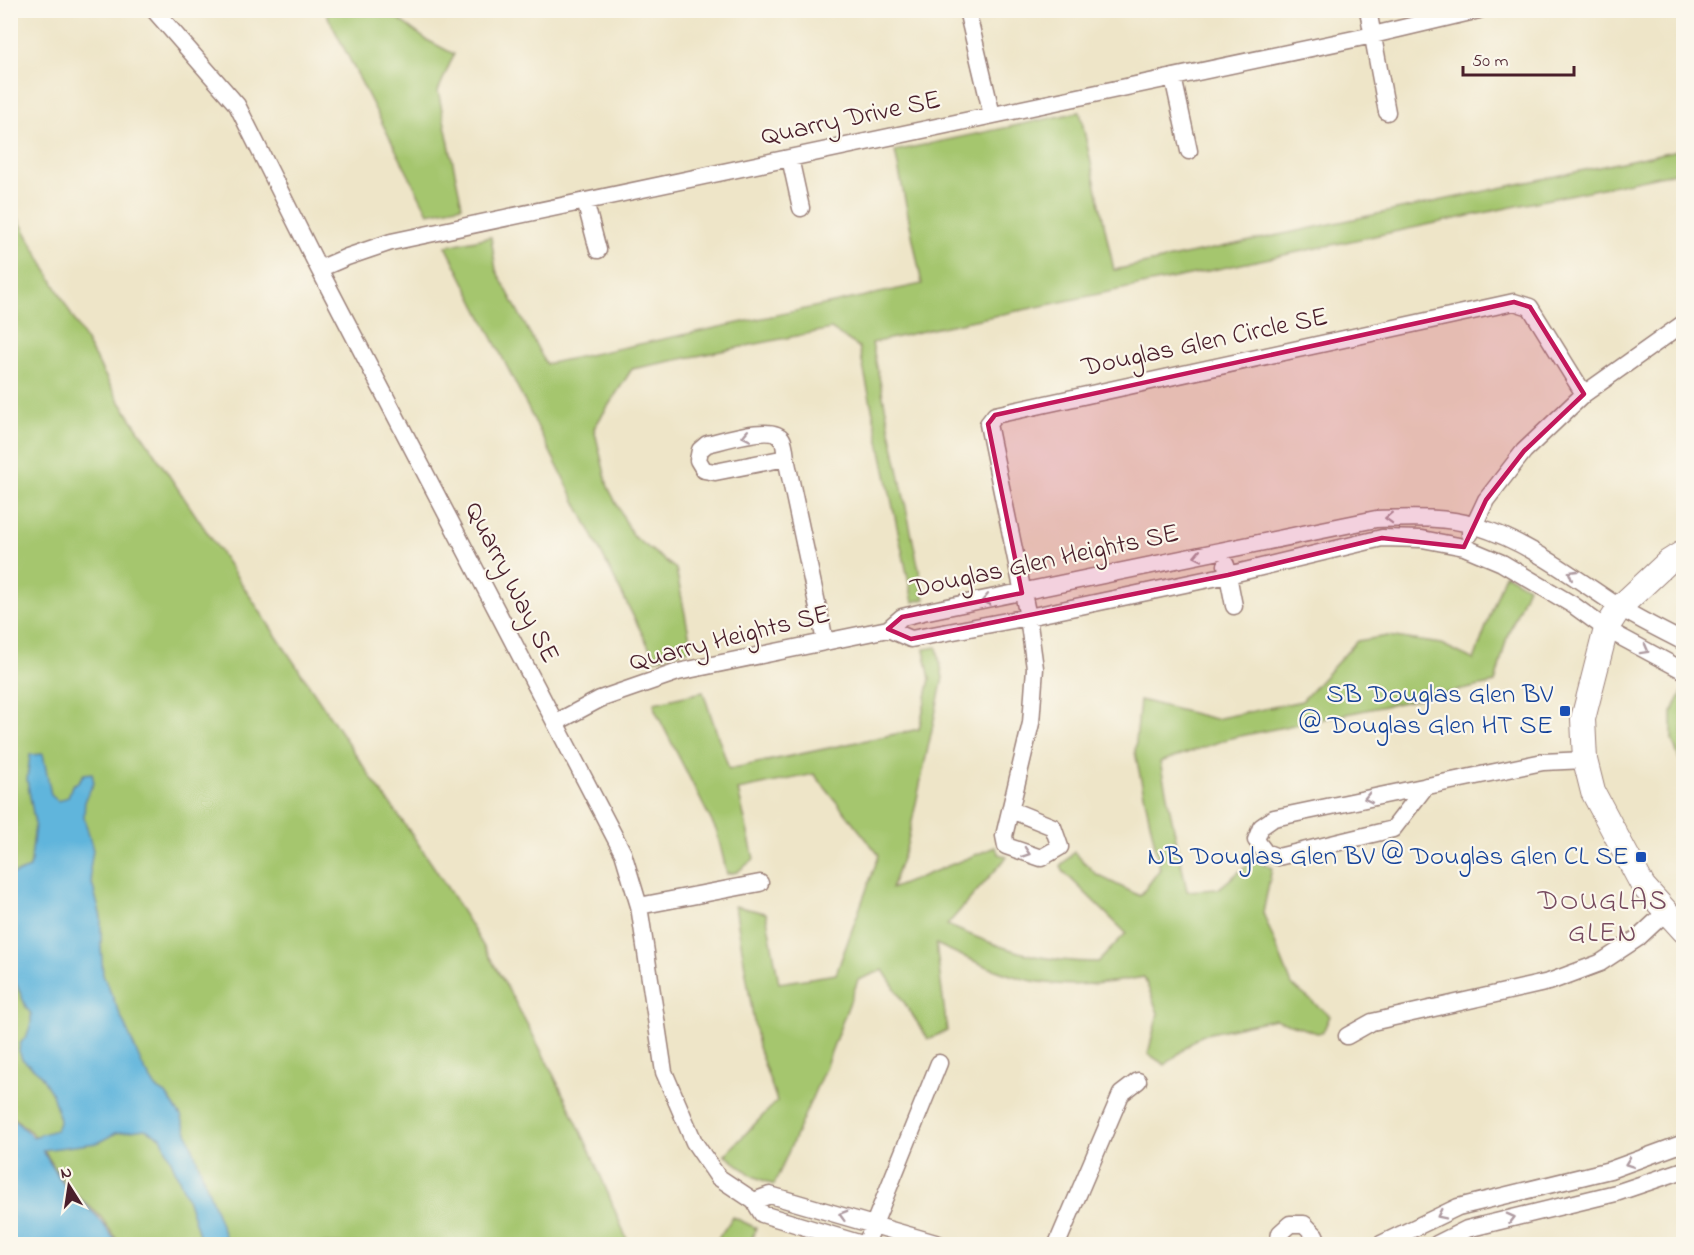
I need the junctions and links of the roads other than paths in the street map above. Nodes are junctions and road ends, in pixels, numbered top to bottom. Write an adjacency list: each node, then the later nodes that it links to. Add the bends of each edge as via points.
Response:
1 (154, 10): 14 (street, Quarry Way SE, via 237,105)
2 (967, 10): 8 (street)
3 (1368, 10): 5 (street)
4 (1479, 10): 5 (street, Quarry Drive SE)
5 (1373, 35): 6 (street, Quarry Drive SE); 7 (street)
6 (1173, 77): 8 (street, Quarry Drive SE); 9 (street)
7 (1387, 112)
8 (992, 115): 10 (street, Quarry Drive SE)
9 (1189, 151)
10 (790, 158): 11 (street, Quarry Drive SE); 12 (street)
11 (585, 201): 13 (street); 14 (street, Quarry Drive SE, via 391,242)
12 (801, 208)
13 (598, 250)
14 (319, 269): 32 (street, Quarry Way SE)
15 (1683, 323): 16 (street)
16 (1584, 393): 18 (street, via 1524,451 1485,500); 23 (street, Douglas Glen Circle SE, via 1530,307 1514,302 995,415 988,424)
17 (786, 458): 17 (street, one-way to 17, via 782,440 765,432 707,444 700,450 698,460 704,470 715,472); 29 (street)
18 (1474, 525): 19 (street); 20 (street, Douglas Glen Heights SE, one-way to 20, via 1418,517 1376,519); 25 (street, Douglas Glen Heights SE, one-way to 18, via 1509,538)
19 (1464, 547): 22 (street, Douglas Glen Heights SE, via 1422,539 1382,538); 28 (street, Douglas Glen Heights SE, via 1502,562)
20 (1223, 551): 22 (street); 23 (street, Douglas Glen Heights SE, one-way to 23)
21 (1683, 552): 25 (street)
22 (1228, 575): 24 (street); 26 (street, Douglas Glen Heights SE)
23 (1022, 593): 26 (street, Douglas Glen Circle SE); 27 (street, Douglas Glen Heights SE, one-way to 27, via 902,617)
24 (1234, 606)
25 (1620, 607): 28 (street); 30 (street, Douglas Glen Heights SE)
26 (1028, 617): 27 (street, Douglas Glen Heights SE, via 911,639); 35 (street, Douglas Glen Circle SE, via 1035,668 1031,723)
27 (888, 629): 29 (street, Quarry Heights SE)
28 (1606, 629): 31 (street, Douglas Glen Heights SE, one-way to 31); 33 (street, via 1583,719)
29 (825, 641): 32 (street, Quarry Heights SE, via 678,672 600,699)
30 (1683, 642)
31 (1683, 671)
32 (555, 723): 37 (street, Quarry Way SE, via 622,853)
33 (1585, 760): 34 (street, via 1543,762); 38 (street, via 1593,792 1643,886)
34 (1426, 786): 34 (street, one-way to 34, via 1274,818 1261,827 1256,840 1264,852 1278,857 1393,829)
35 (1011, 810)
36 (760, 883): 37 (street)
37 (639, 906): 46 (street, Quarry Way SE, via 664,1072 694,1142 718,1177)
38 (1667, 911): 39 (street); 40 (street, via 1638,938 1600,963 1549,982 1372,1022)
39 (1683, 931)
40 (1347, 1036)
41 (939, 1063): 48 (street)
42 (1138, 1081): 51 (street, via 1121,1094)
43 (1683, 1143): 45 (street, one-way to 45, via 1610,1170)
44 (1683, 1170): 47 (street, via 1616,1193)
45 (1545, 1185): 47 (street); 54 (street, one-way to 54, via 1458,1207)
46 (753, 1201): 48 (street, one-way to 46, via 770,1195); 49 (street, Quarry Way SE, via 762,1214)
47 (1550, 1208): 55 (street, one-way to 47, via 1467,1229)
48 (873, 1224): 49 (street); 50 (street)
49 (864, 1245)
50 (939, 1245)
51 (1057, 1245)
52 (1278, 1245): 53 (street, via 1280,1233 1290,1224 1304,1224 1315,1234)
53 (1319, 1245)
54 (1381, 1245)
55 (1437, 1245)

